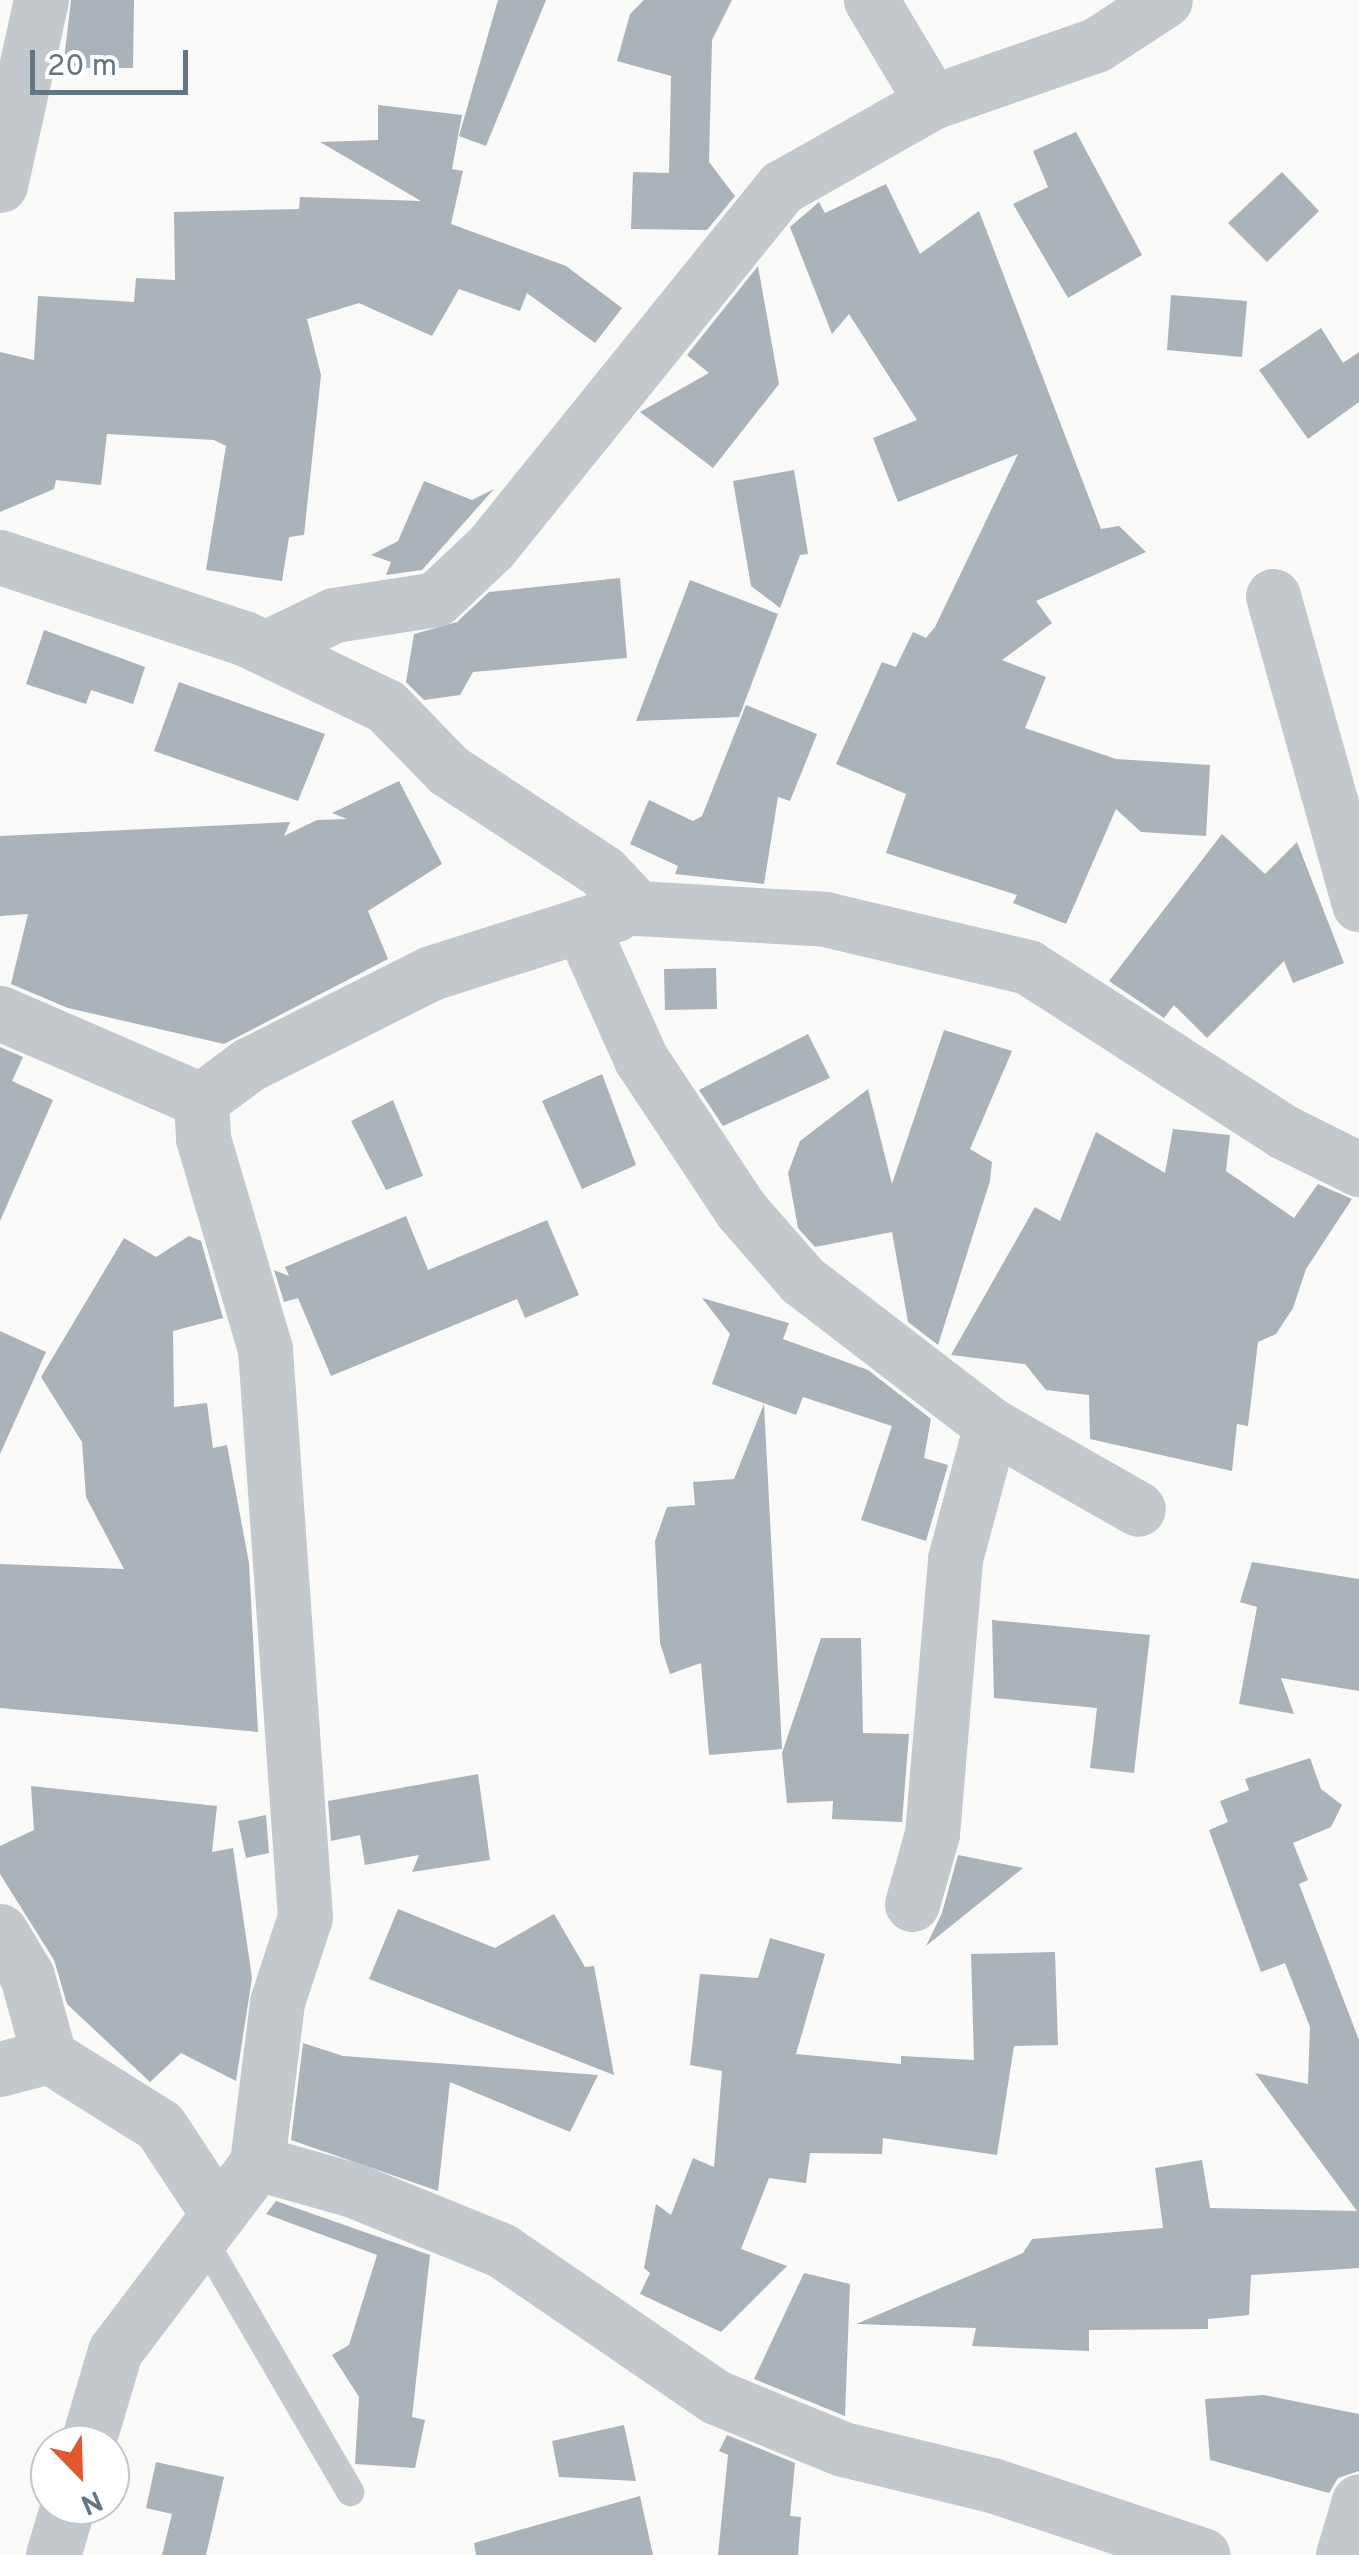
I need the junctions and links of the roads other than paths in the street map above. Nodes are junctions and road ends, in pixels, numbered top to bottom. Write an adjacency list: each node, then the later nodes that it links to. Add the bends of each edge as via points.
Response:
1 (41, 0): 5 (street)
2 (871, 0): 4 (street)
3 (1165, 0): 4 (street, via 1096,45)
4 (932, 102): 8 (street, via 782,188 492,548 436,599 334,615)
5 (0, 185)
6 (0, 556): 8 (street)
7 (1273, 596): 9 (street)
8 (268, 647): 10 (street, via 386,706 448,770 604,872)
9 (1359, 904)
10 (637, 908): 11 (street); 14 (street, via 825,919 1028,967 1282,1131)
11 (581, 925): 13 (street, via 432,973 248,1064); 15 (street, via 641,1060 740,1210 802,1280)
12 (0, 1013): 13 (street)
13 (201, 1100): 20 (street, via 203,1138 265,1348 305,1917 277,2002)
14 (1359, 1169)
15 (990, 1425): 16 (street); 17 (street, via 955,1559 932,1834)
16 (1138, 1509)
17 (912, 1904)
18 (0, 1931): 19 (street, via 26,1976)
19 (24, 2062): 21 (street, via 160,2126)
20 (257, 2162): 21 (street); 27 (street, via 353,2190 502,2250 734,2405 843,2449 992,2485)
21 (210, 2226): 22 (street, via 115,2350); 23 (lane)
22 (92, 2425)
23 (350, 2492)
24 (1359, 2501): 28 (street)
25 (62, 2525): 26 (street)
26 (54, 2555)
27 (1203, 2555)
28 (1343, 2555)

